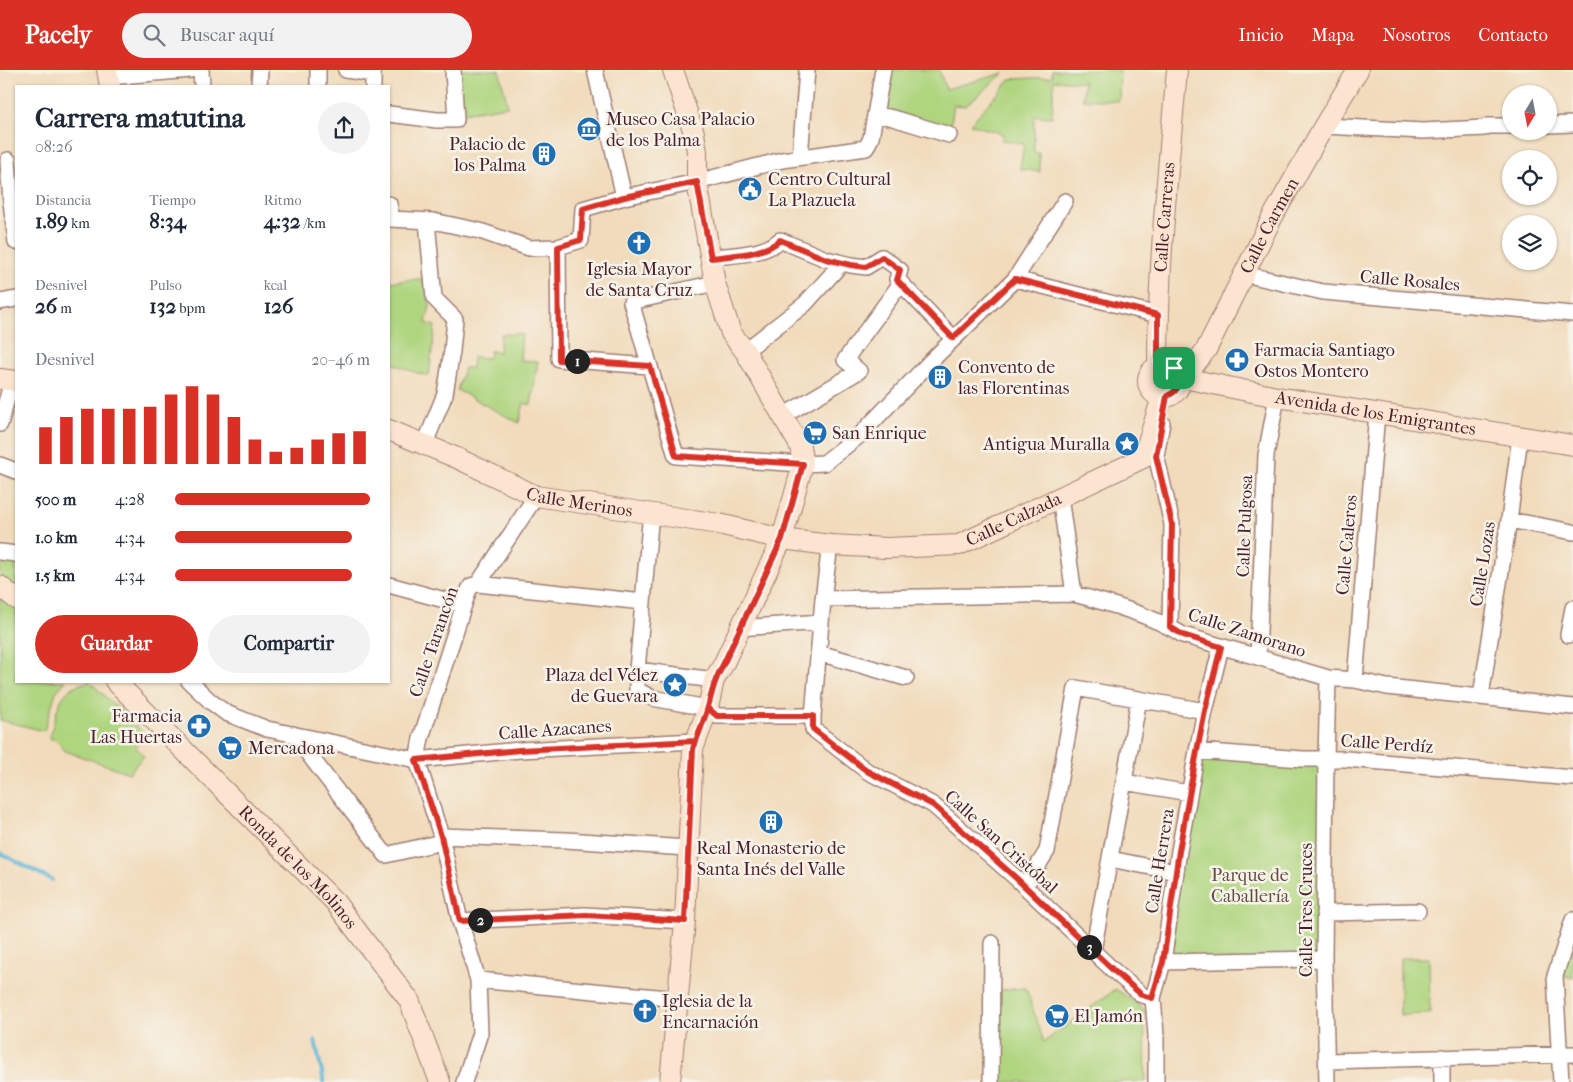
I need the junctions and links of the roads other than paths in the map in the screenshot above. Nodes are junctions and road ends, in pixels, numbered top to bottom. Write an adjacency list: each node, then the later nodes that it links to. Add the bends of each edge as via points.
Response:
1 (191, 70): 13 (street)
2 (201, 70): 15 (street)
3 (260, 70): 16 (street)
4 (318, 70): 17 (street)
5 (346, 70): 14 (street)
6 (453, 70): 18 (street, via 456,120)
7 (595, 70): 28 (street)
8 (673, 70): 27 (street, via 694,133)
9 (807, 70): 25 (street)
10 (883, 70): 19 (street)
11 (1177, 70): 43 (street, Calle Carreras)
12 (1358, 70): 22 (street, Calle Carmen)
13 (108, 78)
14 (373, 80)
15 (202, 85)
16 (259, 85)
17 (318, 85)
18 (390, 114)
19 (875, 114): 24 (street); 25 (street, via 866,148)
20 (1573, 124): 21 (street)
21 (1558, 125)
22 (1324, 126): 23 (street, via 1423,131); 36 (street, Calle Carmen)
23 (1502, 126)
24 (949, 135)
25 (800, 157): 27 (street)
26 (8, 160): 32 (street)
27 (697, 182): 28 (street); 34 (street)
28 (624, 197): 33 (street, via 583,209 581,240)
29 (1065, 201): 37 (street)
30 (390, 214): 31 (street)
31 (427, 221): 33 (street, via 480,231 529,248); 57 (street, via 434,298 456,319 445,394)
32 (15, 235)
33 (558, 247): 46 (street, via 559,360)
34 (711, 258): 35 (street, via 764,250 780,240); 38 (street)
35 (842, 263): 39 (street, via 866,267 882,257 900,270 897,280); 45 (street, via 805,304)
36 (1244, 274): 42 (street, Calle Rosales, via 1323,292); 47 (street, Calle Carmen, via 1206,350 1194,365)
37 (1015, 279): 43 (street); 44 (street)
38 (715, 283): 45 (street, via 732,333); 46 (street, via 631,302)
39 (901, 283): 44 (street); 52 (street, via 845,360 859,371)
40 (15, 299): 41 (street)
41 (0, 302)
42 (1573, 314)
43 (1158, 315): 47 (street, Calle Carreras)
44 (953, 338): 58 (street, via 860,435 824,463)
45 (744, 352): 52 (street)
46 (650, 366): 58 (street, via 676,456)
47 (1170, 370): 49 (street, via 1180,382 1176,391); 49 (street, via 1150,372 1148,383 1152,392); 50 (street, Avenida de los Emigrantes)
48 (9, 380): 53 (street)
49 (1164, 397): 62 (street, Calle Calzada, via 1143,458); 80 (street, via 1156,456 1172,524)
50 (1277, 397): 51 (street, Avenida de los Emigrantes); 85 (street, Calle Pulgosa, via 1266,455)
51 (1377, 413): 55 (street, Avenida de los Emigrantes); 90 (street, Calle Caleros)
52 (783, 416): 58 (street, via 800,446)
53 (0, 424)
54 (390, 430): 57 (street, Calle Merinos)
55 (1520, 437): 56 (street, Avenida de los Emigrantes); 64 (street, Calle Lozas)
56 (1573, 445)
57 (424, 446): 61 (street, Calle Merinos)
58 (803, 464): 66 (street)
59 (0, 465): 60 (street)
60 (15, 471)
61 (536, 496): 63 (street, Calle Merinos); 70 (street, Calle Tarancón)
62 (1060, 497): 67 (street, Calle Calzada, via 958,545 887,548); 73 (street)
63 (651, 512): 66 (street, Calle Merinos); 76 (street)
64 (1509, 520): 65 (street); 93 (street, Calle Lozas)
65 (1573, 532)
66 (782, 539): 67 (street, Calle Calzada); 81 (street)
67 (830, 545): 75 (street)
68 (0, 552): 69 (street)
69 (15, 554)
70 (478, 584): 76 (street); 77 (street, Calle Tarancón, via 471,586)
71 (390, 585): 77 (street)
72 (0, 586): 74 (street)
73 (1074, 594): 75 (street, Calle Zamorano); 80 (street, Calle Zamorano)
74 (15, 598)
75 (823, 599): 79 (street)
76 (643, 602): 86 (street)
77 (464, 605): 103 (street, Calle Tarancón)
78 (1573, 608): 82 (street)
79 (821, 622): 81 (street); 84 (street)
80 (1170, 627): 83 (street, Calle Zamorano, via 1183,635)
81 (740, 628): 89 (street)
82 (1568, 635)
83 (1221, 647): 85 (street, Calle Zamorano); 97 (street, Calle Herrera)
84 (819, 653): 87 (street); 98 (street)
85 (1258, 657): 88 (street, Calle Zamorano)
86 (637, 670): 89 (street); 96 (street, via 637,690 652,698)
87 (906, 678)
88 (1328, 678): 90 (street, Calle Zamorano); 102 (street, Calle Tres Cruces)
89 (714, 680): 96 (street)
90 (1355, 680): 93 (street, Calle Zamorano, via 1388,687)
91 (116, 683): 127 (street, Ronda de los Molinos, via 335,902 409,1000)
92 (191, 683): 99 (street, Calle Azacanes, via 226,713 267,729)
93 (1481, 696): 95 (street, Calle Zamorano)
94 (1139, 699): 97 (street); 105 (street); 111 (street, via 1076,688 1047,851)
95 (1573, 707)
96 (708, 708): 98 (street, via 717,716); 100 (street)
97 (1205, 711): 101 (street, Calle Herrera)
98 (813, 716): 111 (street, Calle San Cristóbal, via 813,729 867,771 933,805)
99 (293, 734): 103 (street, Calle Azacanes); 107 (street, via 386,855)
100 (696, 741): 103 (street, Calle Azacanes, via 520,750); 108 (street)
101 (1197, 751): 102 (street, Calle Perdíz); 106 (street, Calle Herrera)
102 (1326, 758): 104 (street, Calle Perdíz); 113 (street, Calle Tres Cruces)
103 (416, 760): 107 (street)
104 (1573, 778)
105 (1124, 782): 106 (street); 109 (street)
106 (1189, 793): 110 (street, Calle Herrera)
107 (442, 839): 108 (street, via 566,840); 115 (street)
108 (688, 848): 116 (street)
109 (1110, 858): 110 (street); 118 (street)
110 (1176, 872): 120 (street, Calle Herrera)
111 (1025, 886): 118 (street, Calle San Cristóbal)
112 (1418, 911): 113 (street)
113 (1324, 913): 119 (street, Calle Tres Cruces)
114 (1573, 920): 124 (street, via 1555,976)
115 (460, 921): 116 (street, via 586,915); 121 (street)
116 (685, 921): 123 (street)
117 (992, 943): 130 (street)
118 (1093, 950): 122 (street, Calle San Cristóbal, via 1142,995)
119 (1324, 959): 120 (street); 126 (street, Calle Tres Cruces)
120 (1163, 962): 122 (street, Calle Herrera)
121 (478, 980): 123 (street); 128 (street, via 480,1033)
122 (1152, 998): 131 (street, Calle Herrera)
123 (678, 999): 129 (street)
124 (1566, 1054): 125 (street); 134 (street)
125 (1442, 1057): 126 (street); 133 (street)
126 (1327, 1061): 132 (street, Calle Tres Cruces)
127 (440, 1082)
128 (464, 1082)
129 (670, 1082)
130 (991, 1082)
131 (1156, 1082)
132 (1327, 1082)
133 (1442, 1082)
134 (1561, 1082)

